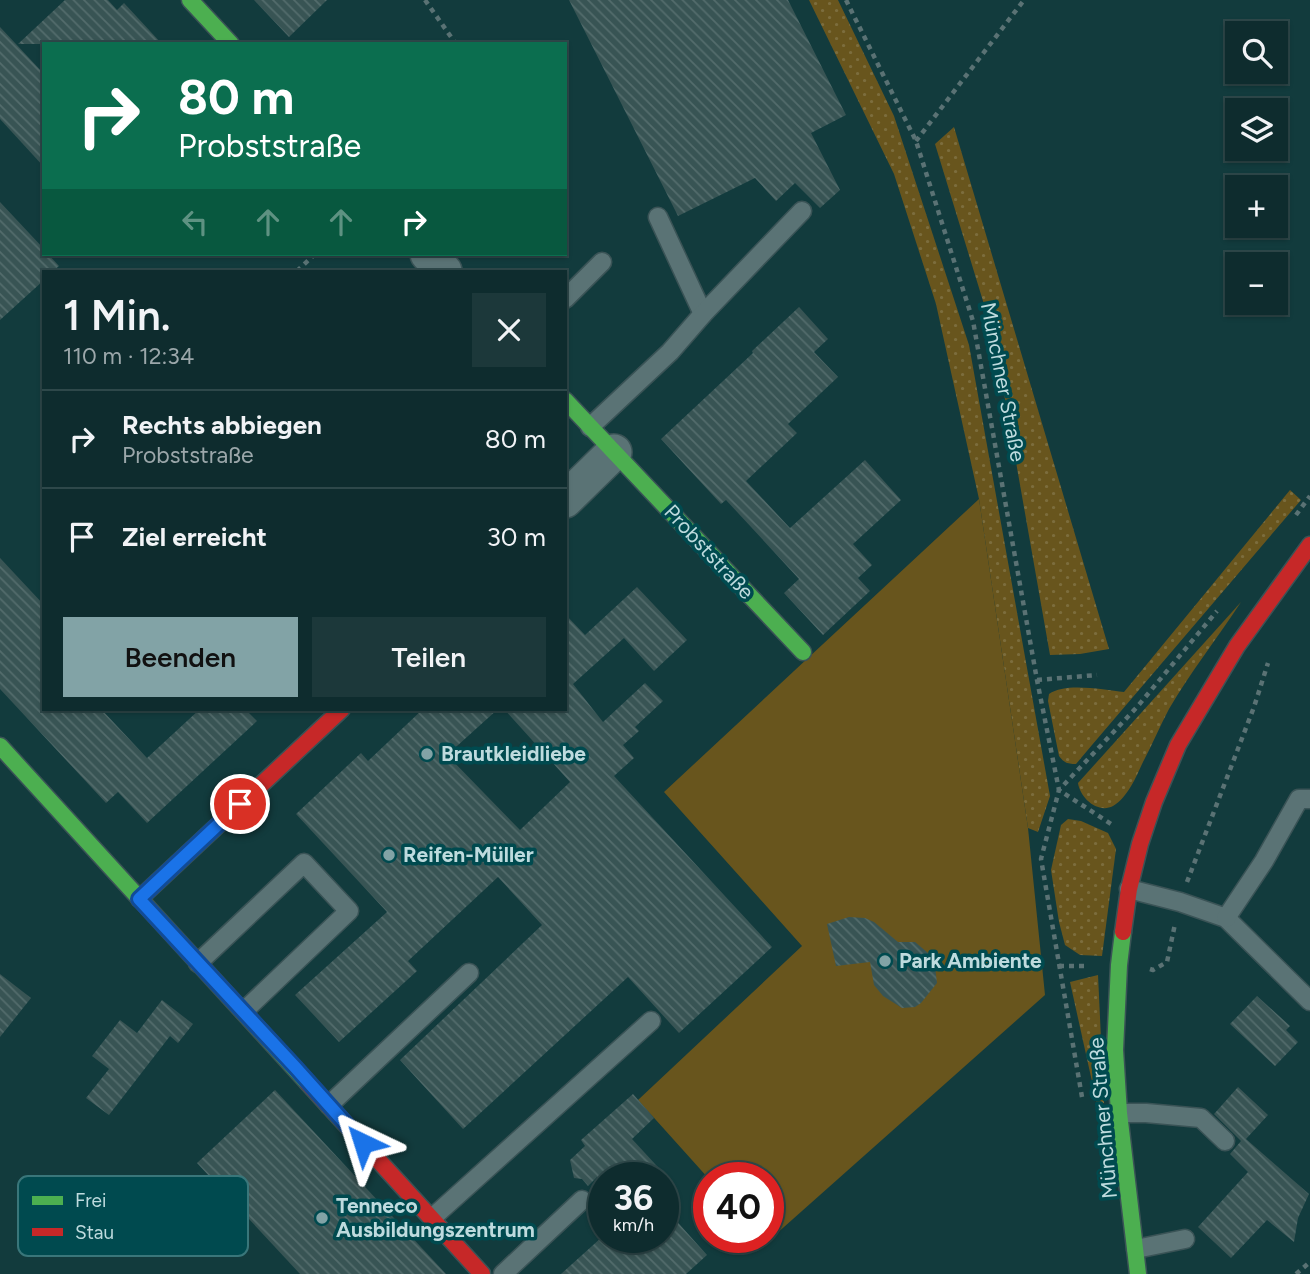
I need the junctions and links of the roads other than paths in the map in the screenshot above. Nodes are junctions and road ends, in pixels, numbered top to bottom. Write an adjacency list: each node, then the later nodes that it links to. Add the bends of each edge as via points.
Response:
1 (190, 0): 2 (street)
2 (229, 42)
3 (802, 211): 9 (lane)
4 (658, 218): 9 (lane)
5 (430, 256): 7 (street)
6 (602, 262): 8 (lane)
7 (443, 270)
8 (567, 297)
9 (703, 314): 11 (lane, via 670,352)
10 (567, 402): 11 (street, Probststraße)
11 (590, 427): 12 (street, Probststraße)
12 (614, 452): 13 (street); 15 (street, Probststraße)
13 (567, 498)
14 (1310, 545): 19 (street, Münchner Straße, via 1237,646 1178,745 1154,802)
15 (803, 652)
16 (340, 711): 20 (street)
17 (0, 746): 20 (street)
18 (1310, 799): 21 (lane, via 1298,799)
19 (1129, 889): 21 (lane); 28 (street, Münchner Straße, via 1115,1050)
20 (139, 899): 22 (street)
21 (1226, 918): 24 (lane)
22 (198, 963): 25 (street); 25 (lane, via 304,863 349,911)
23 (469, 973): 27 (lane)
24 (1310, 1001)
25 (244, 1011): 27 (street)
26 (651, 1021): 31 (lane)
27 (329, 1105): 31 (street)
28 (1119, 1113): 29 (lane, via 1200,1118); 33 (street, Münchner Straße)
29 (1225, 1140)
30 (582, 1200): 35 (lane)
31 (432, 1218): 34 (street)
32 (1185, 1239): 33 (lane)
33 (1136, 1248): 36 (street, Münchner Straße)
34 (482, 1274)
35 (503, 1274)
36 (1138, 1274)

